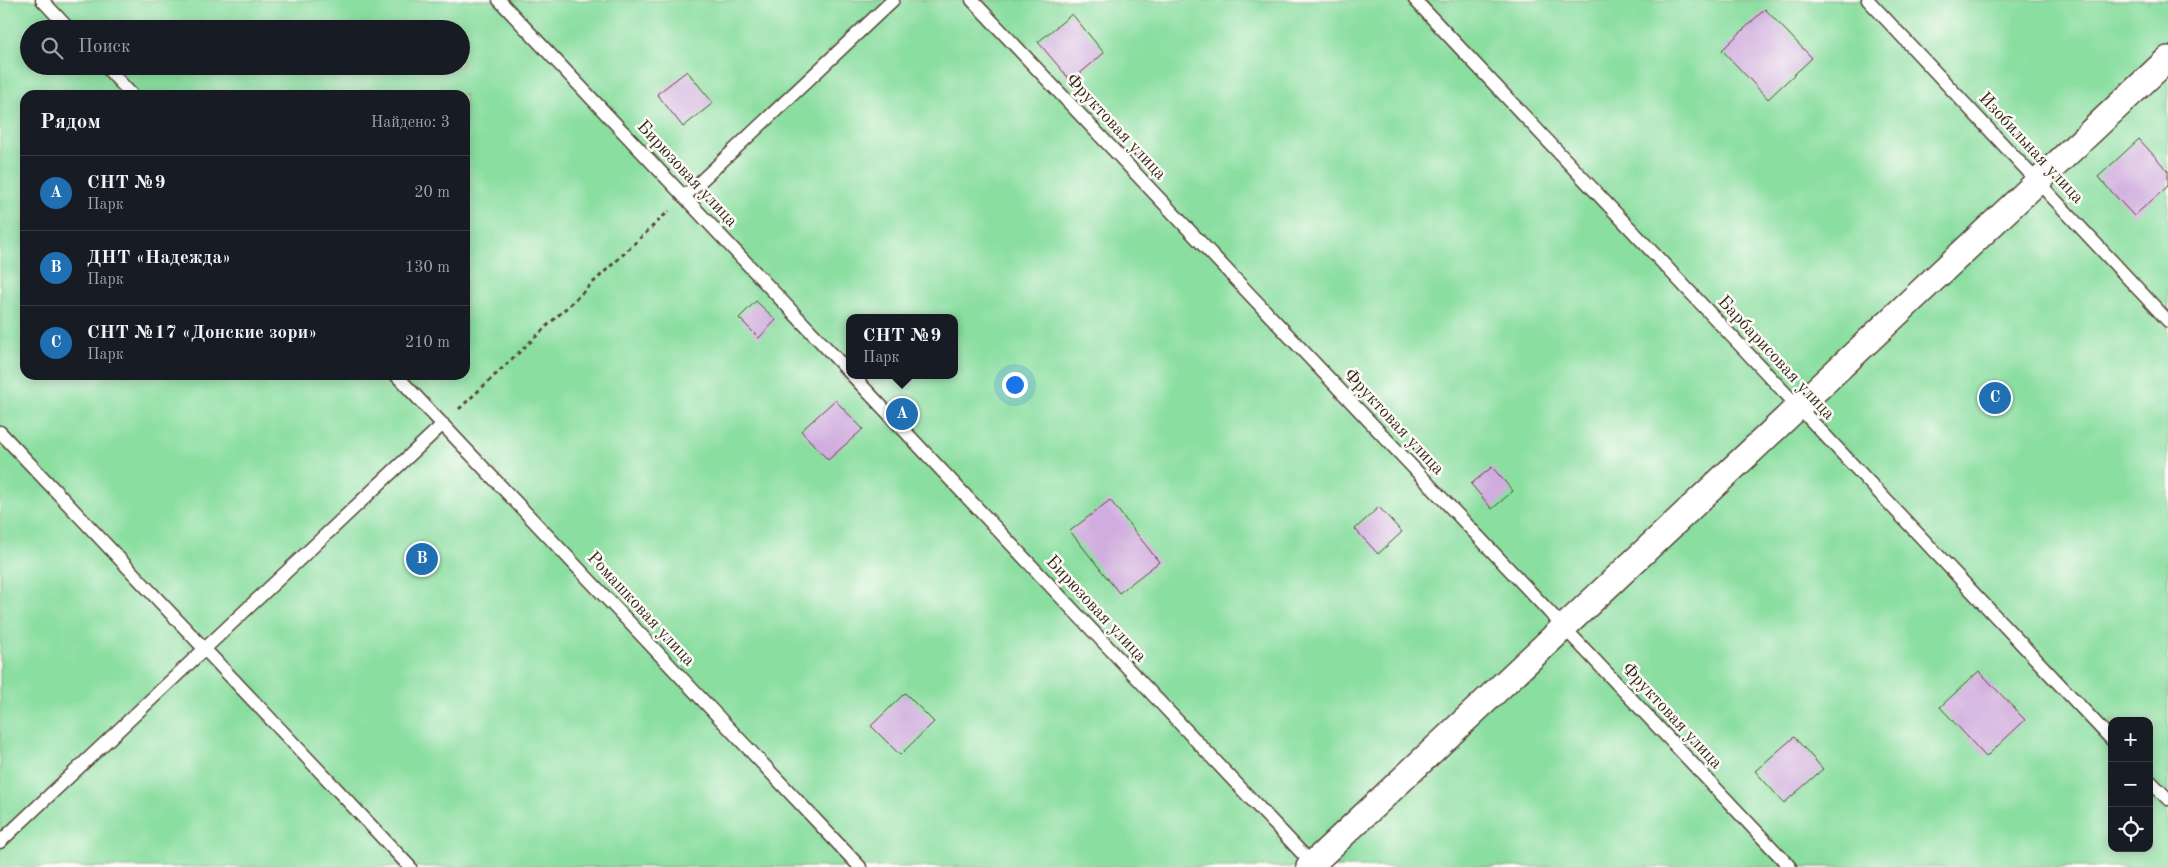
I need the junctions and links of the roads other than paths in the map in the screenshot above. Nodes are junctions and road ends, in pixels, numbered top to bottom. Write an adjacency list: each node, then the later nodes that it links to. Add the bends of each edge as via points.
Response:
1 (42, 0): 7 (lane)
2 (499, 0): 12 (lane, Бирюзовая улица)
3 (893, 0): 12 (lane)
4 (972, 0): 20 (lane, Фруктовая улица)
5 (1415, 0): 17 (lane, Барбарисовая улица)
6 (1868, 0): 11 (lane, Изобильная улица)
7 (61, 20)
8 (2168, 59): 11 (street)
9 (113, 75): 10 (lane)
10 (127, 90)
11 (2038, 181): 13 (lane, Изобильная улица); 17 (street)
12 (684, 197): 14 (lane, Бирюзовая улица)
13 (2168, 320)
14 (846, 369)
15 (856, 379): 26 (lane, Бирюзовая улица)
16 (401, 380): 18 (lane, Ромашковая улица)
17 (1798, 407): 20 (street); 22 (lane, Барбарисовая улица)
18 (442, 424): 21 (lane); 28 (lane, Ромашковая улица)
19 (0, 432): 21 (lane)
20 (1564, 627): 26 (street); 29 (lane, Фруктовая улица)
21 (205, 649): 25 (lane); 27 (lane)
22 (2108, 736)
23 (2153, 784): 24 (lane)
24 (2168, 799)
25 (0, 842)
26 (1312, 866)
27 (410, 867)
28 (860, 867)
29 (1790, 867)

